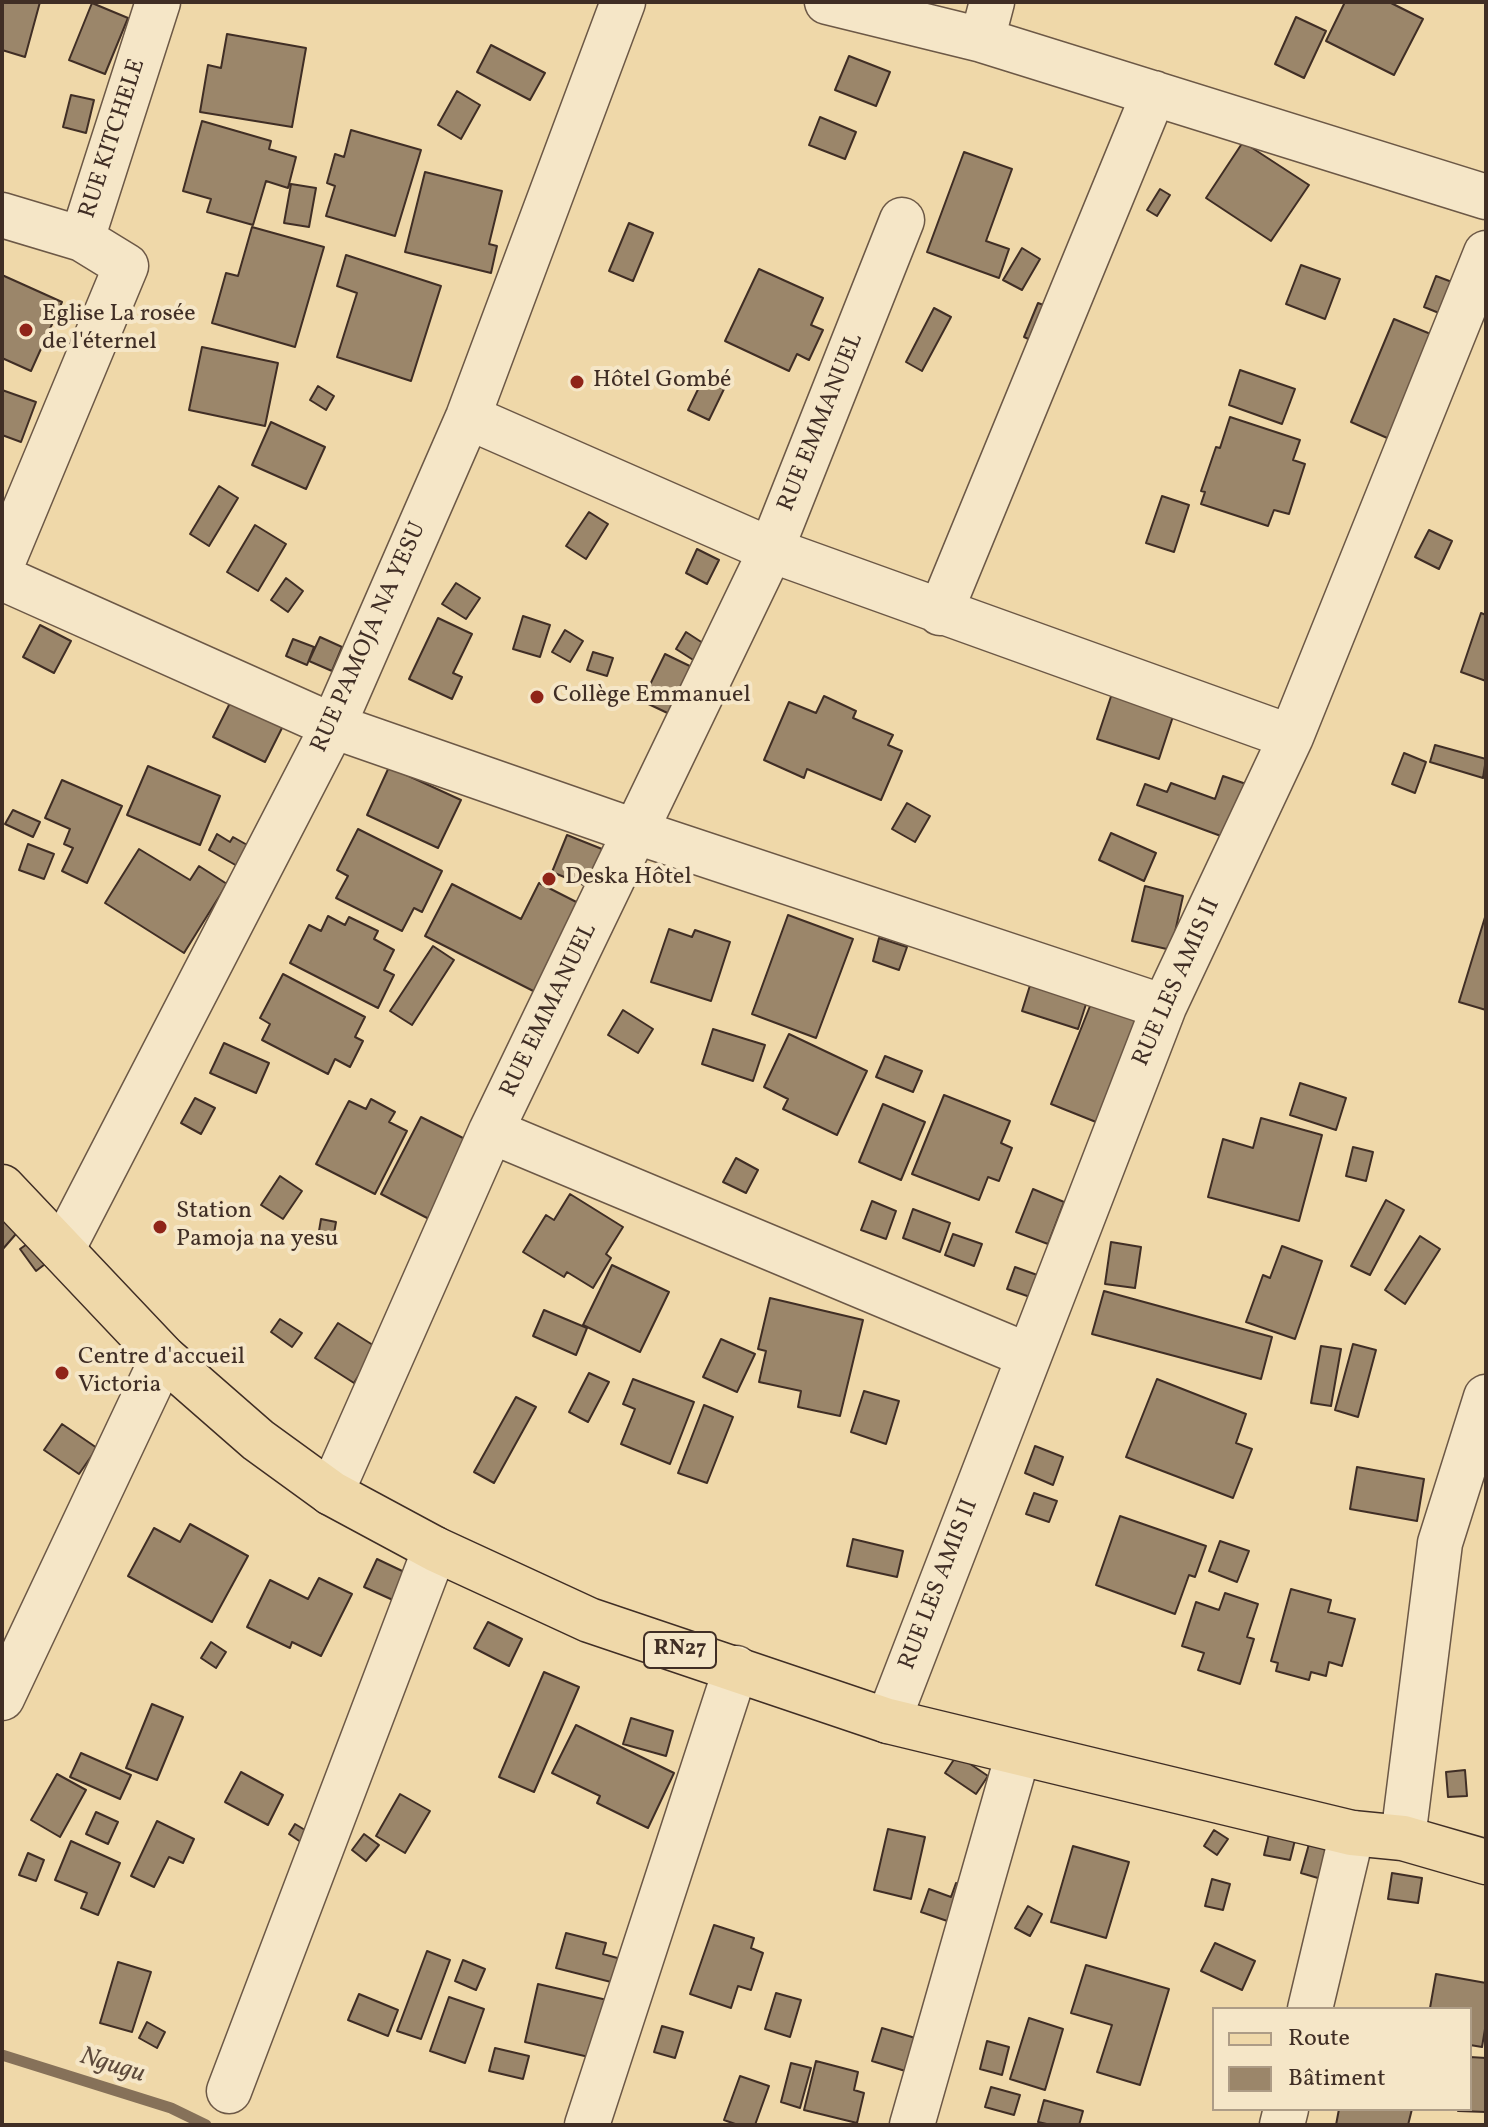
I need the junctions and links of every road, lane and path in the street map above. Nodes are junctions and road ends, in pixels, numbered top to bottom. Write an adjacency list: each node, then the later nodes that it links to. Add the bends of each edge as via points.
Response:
1 (158, 2): 9 (street, RUE KITCHELE)
2 (623, 2): 11 (street, RUE PAMOJA NA YESU)
3 (827, 2): 4 (street)
4 (987, 21): 5 (street)
5 (1154, 93): 6 (street); 15 (street)
6 (1486, 197)
7 (2, 215): 9 (street)
8 (902, 220): 12 (street, RUE EMMANUEL)
9 (82, 239): 13 (street, RUE KITCHELE, via 126,266)
10 (1486, 253): 17 (street, RUE LES AMIS II)
11 (468, 417): 12 (street); 16 (street, RUE PAMOJA NA YESU)
12 (771, 550): 15 (street); 18 (street, RUE EMMANUEL)
13 (2, 564)
14 (2, 578): 16 (street)
15 (940, 613): 17 (street)
16 (333, 726): 18 (street); 22 (street, RUE PAMOJA NA YESU)
17 (1291, 737): 19 (street, RUE LES AMIS II)
18 (637, 832): 19 (street); 20 (street, RUE EMMANUEL)
19 (1164, 1007): 23 (street, RUE LES AMIS II)
20 (491, 1131): 23 (street); 26 (street, RUE EMMANUEL)
21 (2, 1187): 22 (main road, RN27)
22 (62, 1250): 24 (main road, RN27)
23 (1029, 1356): 30 (street, RUE LES AMIS II)
24 (163, 1357): 26 (main road, RN27, via 258,1440); 29 (street)
25 (1486, 1397): 33 (street, via 1440,1543)
26 (331, 1493): 27 (main road, RN27)
27 (435, 1549): 28 (main road, RN27, via 589,1620); 36 (street)
28 (736, 1668): 30 (main road, RN27); 37 (street)
29 (2, 1698)
30 (888, 1721): 31 (main road, RN27)
31 (1018, 1754): 32 (main road, RN27); 38 (street)
32 (1352, 1833): 33 (main road, RN27); 35 (street)
33 (1403, 1838): 34 (main road, RN27)
34 (1486, 1862)
35 (1310, 2007)
36 (229, 2091)
37 (587, 2125)
38 (912, 2125)

